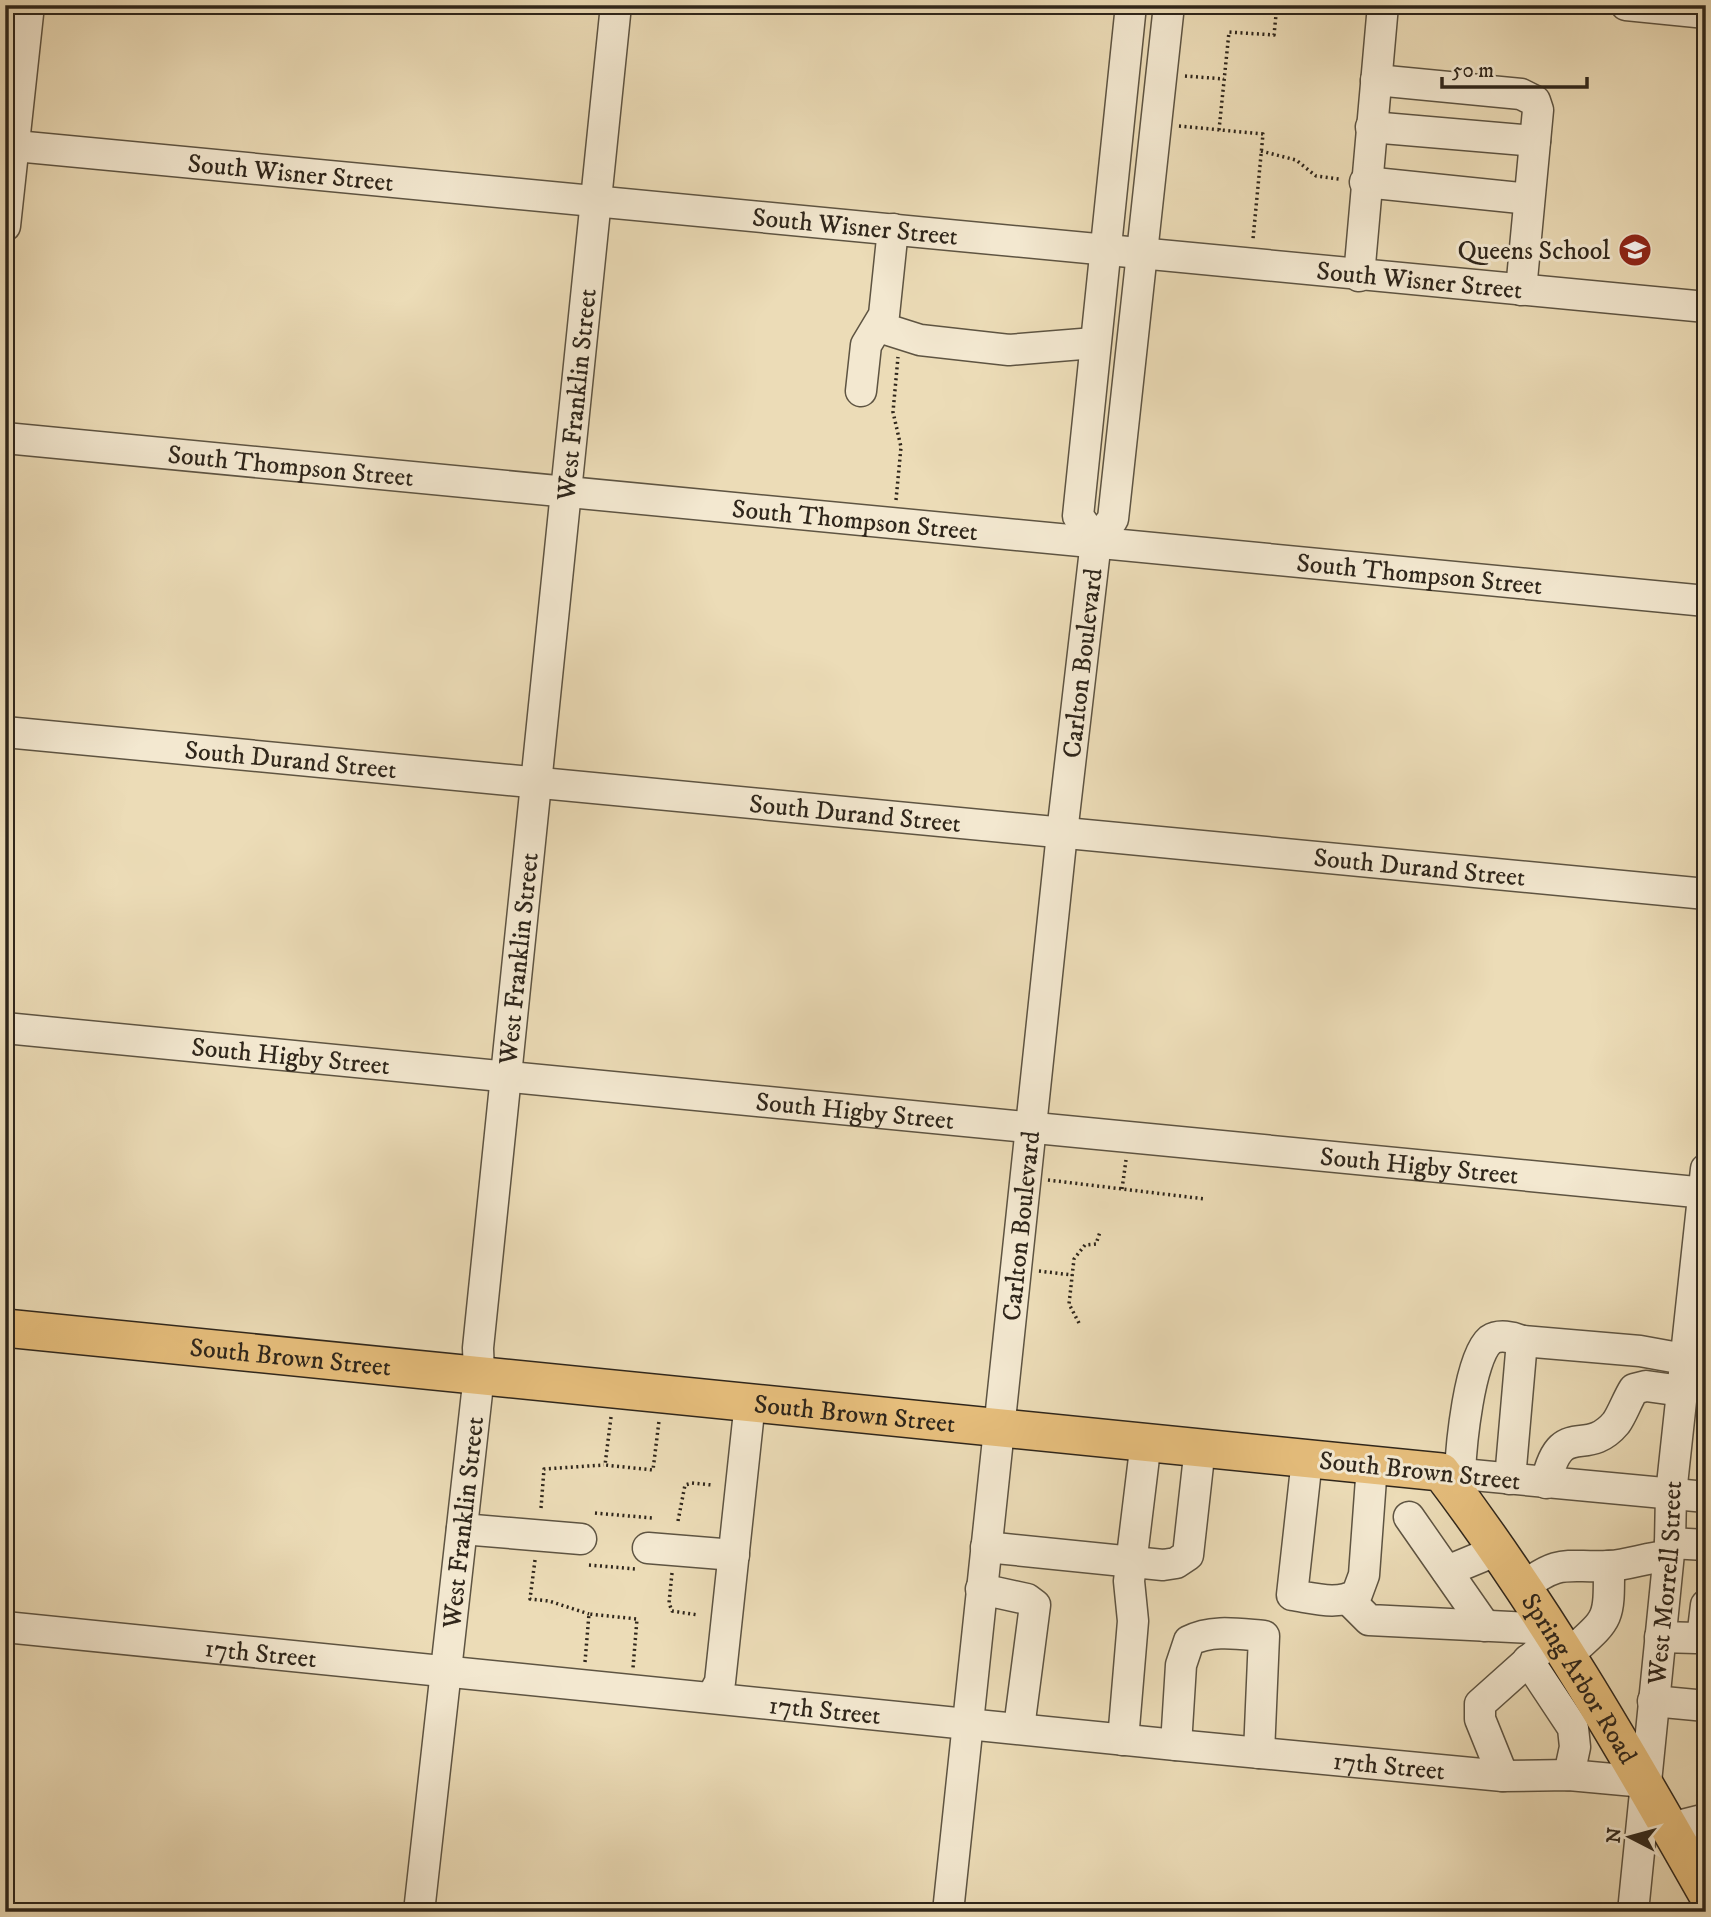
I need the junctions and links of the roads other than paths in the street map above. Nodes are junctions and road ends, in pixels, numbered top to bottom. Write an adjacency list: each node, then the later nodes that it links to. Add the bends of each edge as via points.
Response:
1 (29, 5): 11 (street)
2 (616, 5): 14 (street, West Franklin Street)
3 (1131, 5): 17 (street, Carlton Boulevard)
4 (1169, 5): 18 (street, Carlton Boulevard)
5 (1383, 5): 8 (street)
6 (1626, 5): 7 (street)
7 (1706, 13)
8 (1376, 80): 9 (street); 10 (street, via 1521,94 1535,101 1538,110)
9 (1371, 127): 10 (street); 12 (street)
10 (1535, 141): 13 (street)
11 (10, 145): 14 (street, South Wisner Street); 15 (street)
12 (1352, 180): 13 (street); 19 (street)
13 (1530, 199): 20 (street)
14 (595, 202): 16 (street, South Wisner Street); 26 (street, West Franklin Street)
15 (5, 226)
16 (893, 229): 17 (street, South Wisner Street); 22 (street, via 884,315)
17 (1104, 252): 18 (street, South Wisner Street); 23 (street, Carlton Boulevard)
18 (1143, 256): 19 (street, South Wisner Street); 27 (street, Carlton Boulevard, via 1113,519)
19 (1359, 275): 20 (street, South Wisner Street)
20 (1521, 290): 21 (street, South Wisner Street)
21 (1706, 307)
22 (890, 330): 23 (street, via 920,340 1009,350); 24 (street, via 866,345)
23 (1094, 344): 27 (street, Carlton Boulevard, via 1078,516)
24 (861, 391)
25 (5, 438): 26 (street, South Thompson Street)
26 (568, 493): 27 (street, South Thompson Street); 30 (street, West Franklin Street)
27 (1096, 541): 28 (street, South Thompson Street); 31 (street, Carlton Boulevard)
28 (1706, 601)
29 (5, 732): 30 (street, South Durand Street)
30 (536, 784): 31 (street, South Durand Street); 34 (street, West Franklin Street)
31 (1062, 834): 32 (street, South Durand Street); 35 (street, Carlton Boulevard)
32 (1706, 894)
33 (5, 1028): 34 (street, South Higby Street)
34 (505, 1077): 35 (street, South Higby Street); 41 (street, West Franklin Street)
35 (1030, 1127): 36 (street, South Higby Street); 45 (street, Carlton Boulevard)
36 (1705, 1185): 40 (street, West Morrell Street)
37 (5, 1328): 41 (main road, South Brown Street)
38 (1522, 1341): 39 (street); 50 (street, via 1498,1337 1489,1341 1480,1355); 51 (street)
39 (1640, 1351): 40 (street); 42 (street)
40 (1696, 1360): 44 (street, West Morrell Street)
41 (479, 1375): 43 (main road, South Brown Street); 56 (street, West Franklin Street)
42 (1638, 1388): 44 (street); 52 (street, via 1622,1406 1618,1422 1605,1432 1558,1448)
43 (750, 1402): 45 (main road, South Brown Street); 62 (street)
44 (1689, 1411): 53 (street, West Morrell Street)
45 (1000, 1428): 46 (main road, South Brown Street); 58 (street, Carlton Boulevard)
46 (1146, 1441): 47 (main road, South Brown Street); 64 (street)
47 (1200, 1447): 48 (main road, South Brown Street); 64 (street, via 1188,1555 1163,1565)
48 (1307, 1459): 49 (main road, South Brown Street); 69 (street, via 1292,1595)
49 (1372, 1465): 50 (main road, South Brown Street); 69 (street, via 1364,1575 1357,1594)
50 (1451, 1473): 51 (street, South Brown Street); 60 (main road, Spring Arbor Road)
51 (1510, 1479): 52 (street, South Brown Street)
52 (1546, 1483): 53 (street, South Brown Street)
53 (1671, 1494): 54 (street, South Brown Street); 59 (street, West Morrell Street)
54 (1706, 1497)
55 (1409, 1517): 66 (street)
56 (462, 1529): 61 (street); 76 (street, West Franklin Street)
57 (1706, 1545): 59 (street)
58 (986, 1547): 64 (street); 68 (street, Carlton Boulevard)
59 (1669, 1549): 65 (street); 73 (street, West Morrell Street)
60 (1498, 1550): 66 (street); 67 (main road, Spring Arbor Road)
61 (585, 1552)
62 (734, 1555): 63 (street); 77 (street, via 720,1682)
63 (647, 1559)
64 (1132, 1561): 82 (street, via 1133,1621)
65 (1609, 1566): 67 (street, via 1559,1565); 74 (street, via 1609,1609 1602,1624)
66 (1447, 1571): 71 (street)
67 (1523, 1587): 74 (main road, Spring Arbor Road)
68 (981, 1589): 80 (street, Carlton Boulevard); 81 (street, via 1035,1605)
69 (1349, 1600): 71 (street, via 1369,1620)
70 (1706, 1605): 73 (street, via 1703,1630 1696,1638)
71 (1485, 1626): 74 (street)
72 (5, 1627): 76 (street, 17th Street)
73 (1660, 1637): 78 (street, West Morrell Street)
74 (1558, 1640): 75 (street); 87 (main road, Spring Arbor Road)
75 (1528, 1660): 85 (street, via 1573,1728 1575,1747); 86 (street, via 1480,1704 1480,1719)
76 (447, 1670): 77 (street, 17th Street); 91 (street, West Franklin Street)
77 (712, 1697): 80 (street, 17th Street)
78 (1653, 1701): 79 (street); 87 (street, West Morrell Street)
79 (1706, 1706)
80 (965, 1723): 81 (street, 17th Street); 92 (street, Carlton Boulevard)
81 (1019, 1728): 82 (street, 17th Street)
82 (1123, 1740): 83 (street, 17th Street)
83 (1176, 1745): 84 (street, 17th Street); 84 (street, via 1181,1665 1189,1641 1204,1633 1264,1636)
84 (1259, 1753): 86 (street, 17th Street)
85 (1569, 1775): 86 (street, 17th Street); 87 (street, 17th Street)
86 (1503, 1776)
87 (1645, 1782): 89 (main road, Spring Arbor Road); 93 (street, West Morrell Street)
88 (1706, 1819): 89 (street)
89 (1670, 1828): 90 (main road, Spring Arbor Road)
90 (1706, 1892)
91 (419, 1912)
92 (947, 1912)
93 (1633, 1912)

